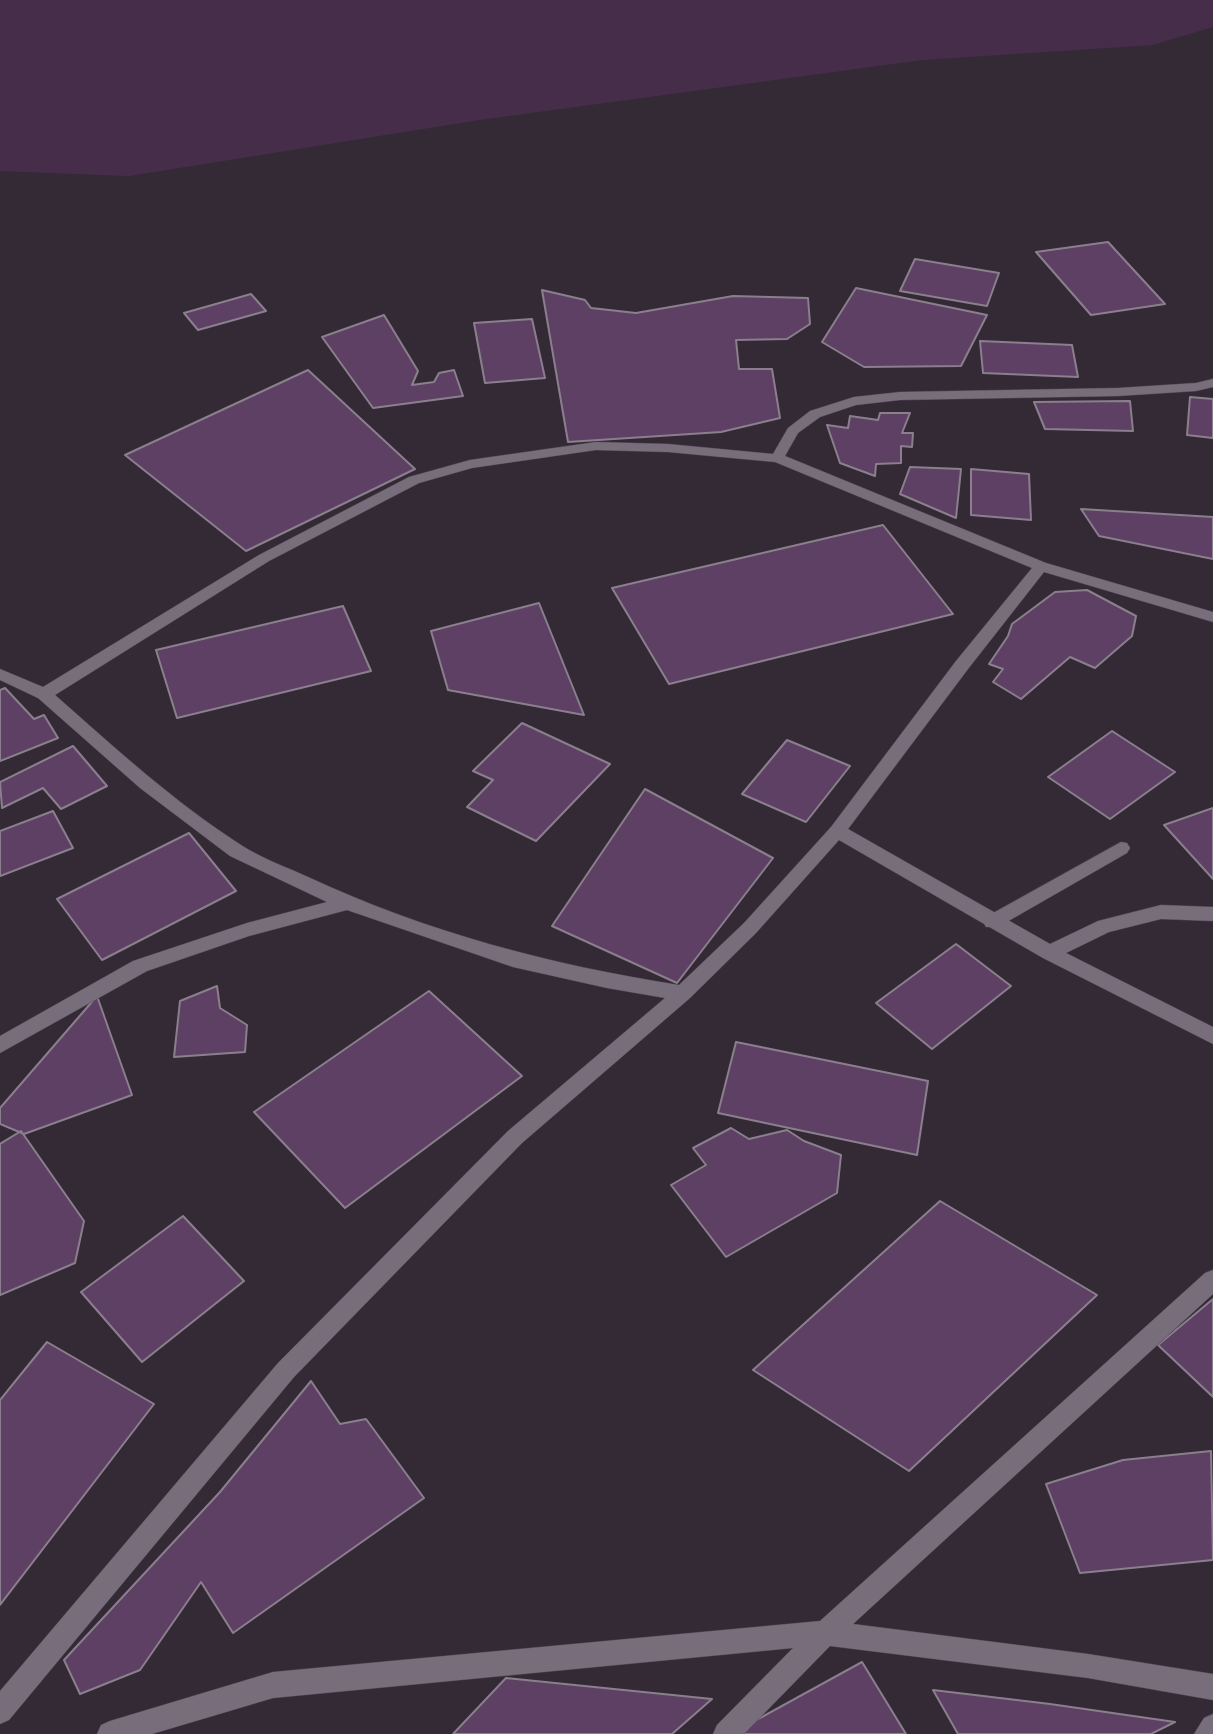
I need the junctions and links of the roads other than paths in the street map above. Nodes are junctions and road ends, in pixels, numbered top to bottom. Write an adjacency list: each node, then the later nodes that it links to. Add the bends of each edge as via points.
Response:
1 (1213, 383): 2 (street, via 1118,392 855,401 815,414 793,431)
2 (777, 458): 3 (street); 6 (street, via 668,447 596,446 470,464 414,480 264,558)
3 (1041, 566): 4 (street); 7 (street)
4 (1213, 617)
5 (0, 674): 6 (street)
6 (44, 694): 9 (street, via 146,784 236,851)
7 (837, 831): 11 (street); 13 (street, via 750,928)
8 (1121, 848): 11 (street)
9 (347, 903): 13 (street, via 513,960); 15 (street, via 140,966)
10 (1213, 914): 12 (street, via 1161,912 1104,926)
11 (992, 922): 12 (street)
12 (1049, 953): 14 (street)
13 (683, 993): 19 (street, via 515,1137 286,1370)
14 (1213, 1036)
15 (0, 1045)
16 (1213, 1280): 17 (street)
17 (825, 1633): 18 (street, via 1088,1666); 21 (street, via 273,1685); 22 (street)
18 (1213, 1687)
19 (0, 1711)
20 (1213, 1727): 23 (street)
21 (110, 1734)
22 (726, 1734)
23 (1208, 1734)

